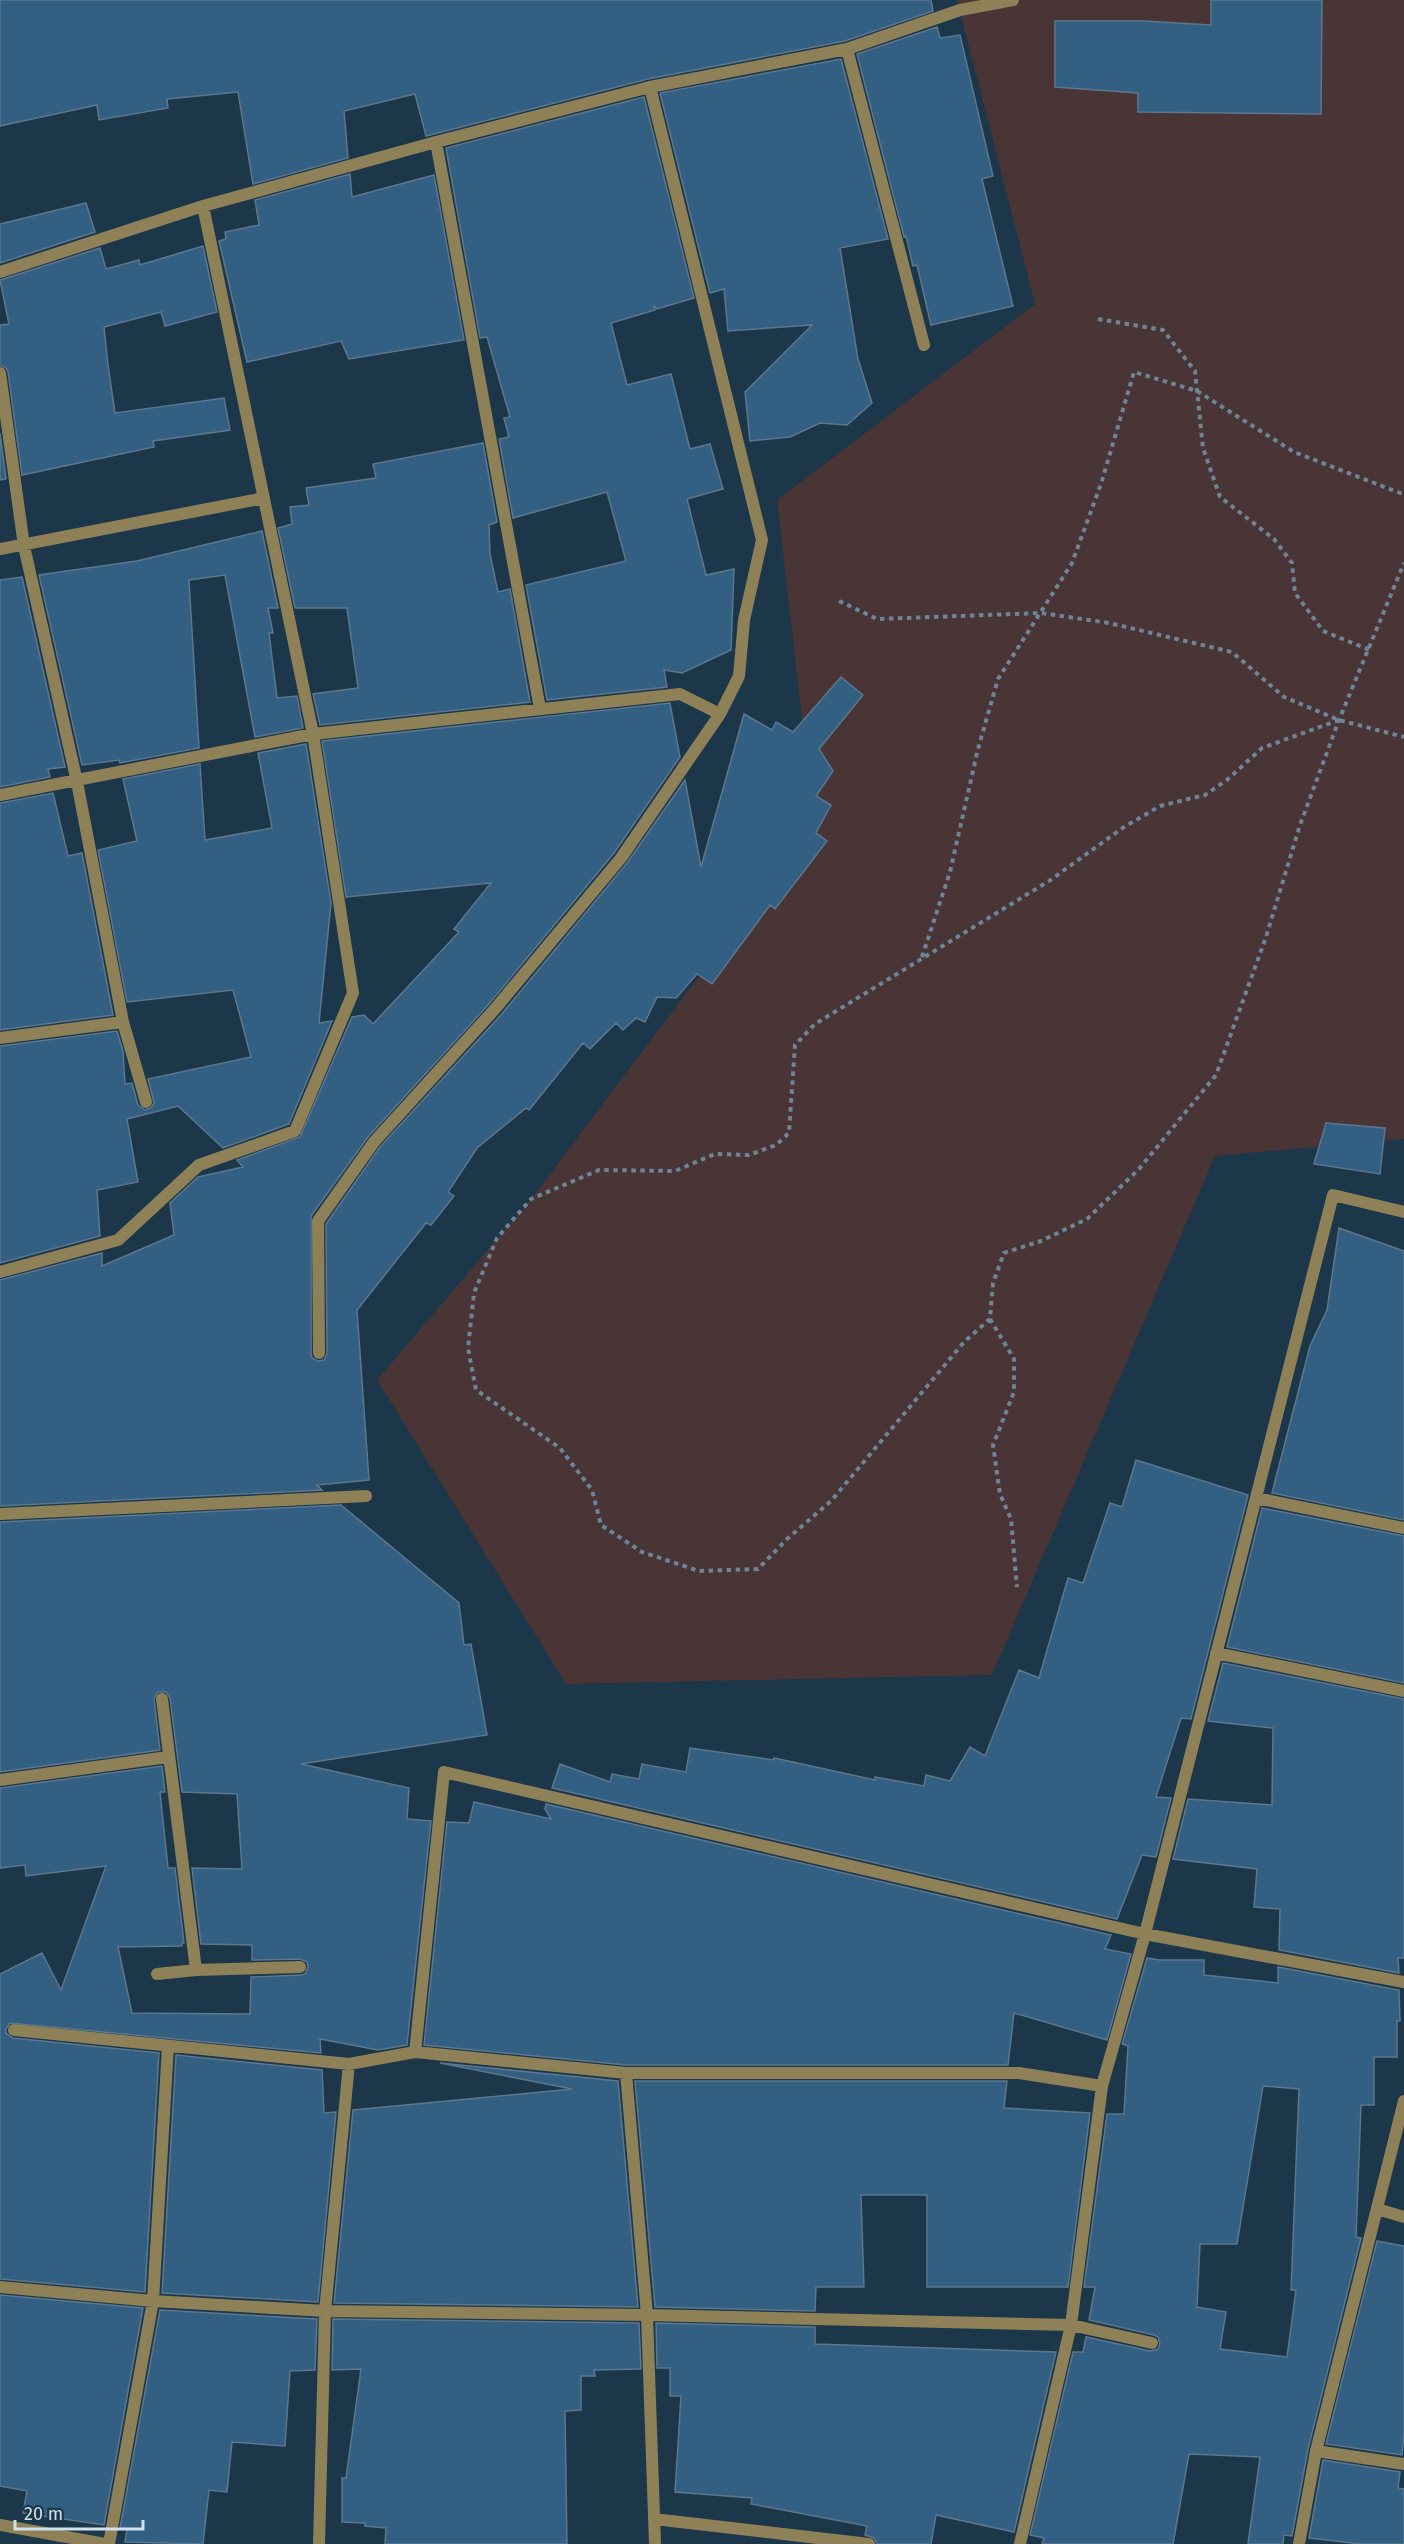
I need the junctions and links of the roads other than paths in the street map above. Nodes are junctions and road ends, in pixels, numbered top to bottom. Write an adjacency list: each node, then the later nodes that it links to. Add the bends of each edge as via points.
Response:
1 (1013, 0): 2 (street)
2 (958, 5): 3 (street)
3 (847, 49): 4 (street); 8 (street)
4 (650, 87): 5 (street); 14 (street, via 762,540 744,620 740,676)
5 (436, 142): 6 (street); 13 (street)
6 (202, 206): 7 (street); 10 (street)
7 (0, 272)
8 (924, 345)
9 (0, 373): 11 (street)
10 (264, 498): 11 (street); 15 (street)
11 (24, 546): 12 (street); 16 (street)
12 (0, 549)
13 (540, 709): 14 (street, via 680,693); 15 (street)
14 (720, 714): 23 (street, via 621,858 494,1010 374,1142 318,1221)
15 (313, 734): 16 (street); 22 (street, via 353,993 295,1131 199,1165 118,1240)
16 (77, 782): 17 (street); 18 (street)
17 (0, 795)
18 (123, 1022): 19 (street); 20 (street)
19 (0, 1038)
20 (146, 1102)
21 (1404, 1212): 25 (street, via 1333,1195)
22 (0, 1272)
23 (320, 1353)
24 (366, 1496): 26 (street)
25 (1256, 1498): 27 (street); 28 (street)
26 (0, 1514)
27 (1404, 1528)
28 (1216, 1653): 29 (street); 33 (street)
29 (1404, 1691)
30 (162, 1699): 31 (street)
31 (168, 1757): 32 (street); 35 (street)
32 (0, 1780)
33 (1145, 1934): 37 (street); 40 (street, via 444,1772); 43 (street)
34 (300, 1968): 35 (street)
35 (196, 1970): 36 (street)
36 (157, 1974)
37 (1404, 1982)
38 (14, 2030): 39 (street)
39 (168, 2046): 41 (street); 48 (street)
40 (415, 2052): 41 (street); 42 (street)
41 (349, 2064): 49 (street)
42 (626, 2073): 43 (street, via 1019,2073); 50 (street)
43 (1102, 2086): 51 (street)
44 (1404, 2102): 45 (street)
45 (1377, 2209): 46 (street); 53 (street)
46 (1404, 2217)
47 (0, 2287): 48 (street)
48 (153, 2301): 49 (street); 57 (street)
49 (325, 2311): 50 (street); 58 (street)
50 (647, 2315): 51 (street); 55 (street)
51 (1071, 2325): 52 (street); 61 (street)
52 (1152, 2343)
53 (1316, 2451): 54 (street); 62 (street)
54 (1404, 2464)
55 (654, 2519): 59 (street); 60 (street)
56 (0, 2525): 57 (street)
57 (107, 2544)
58 (319, 2544)
59 (655, 2544)
60 (869, 2544)
61 (1020, 2544)
62 (1299, 2544)

